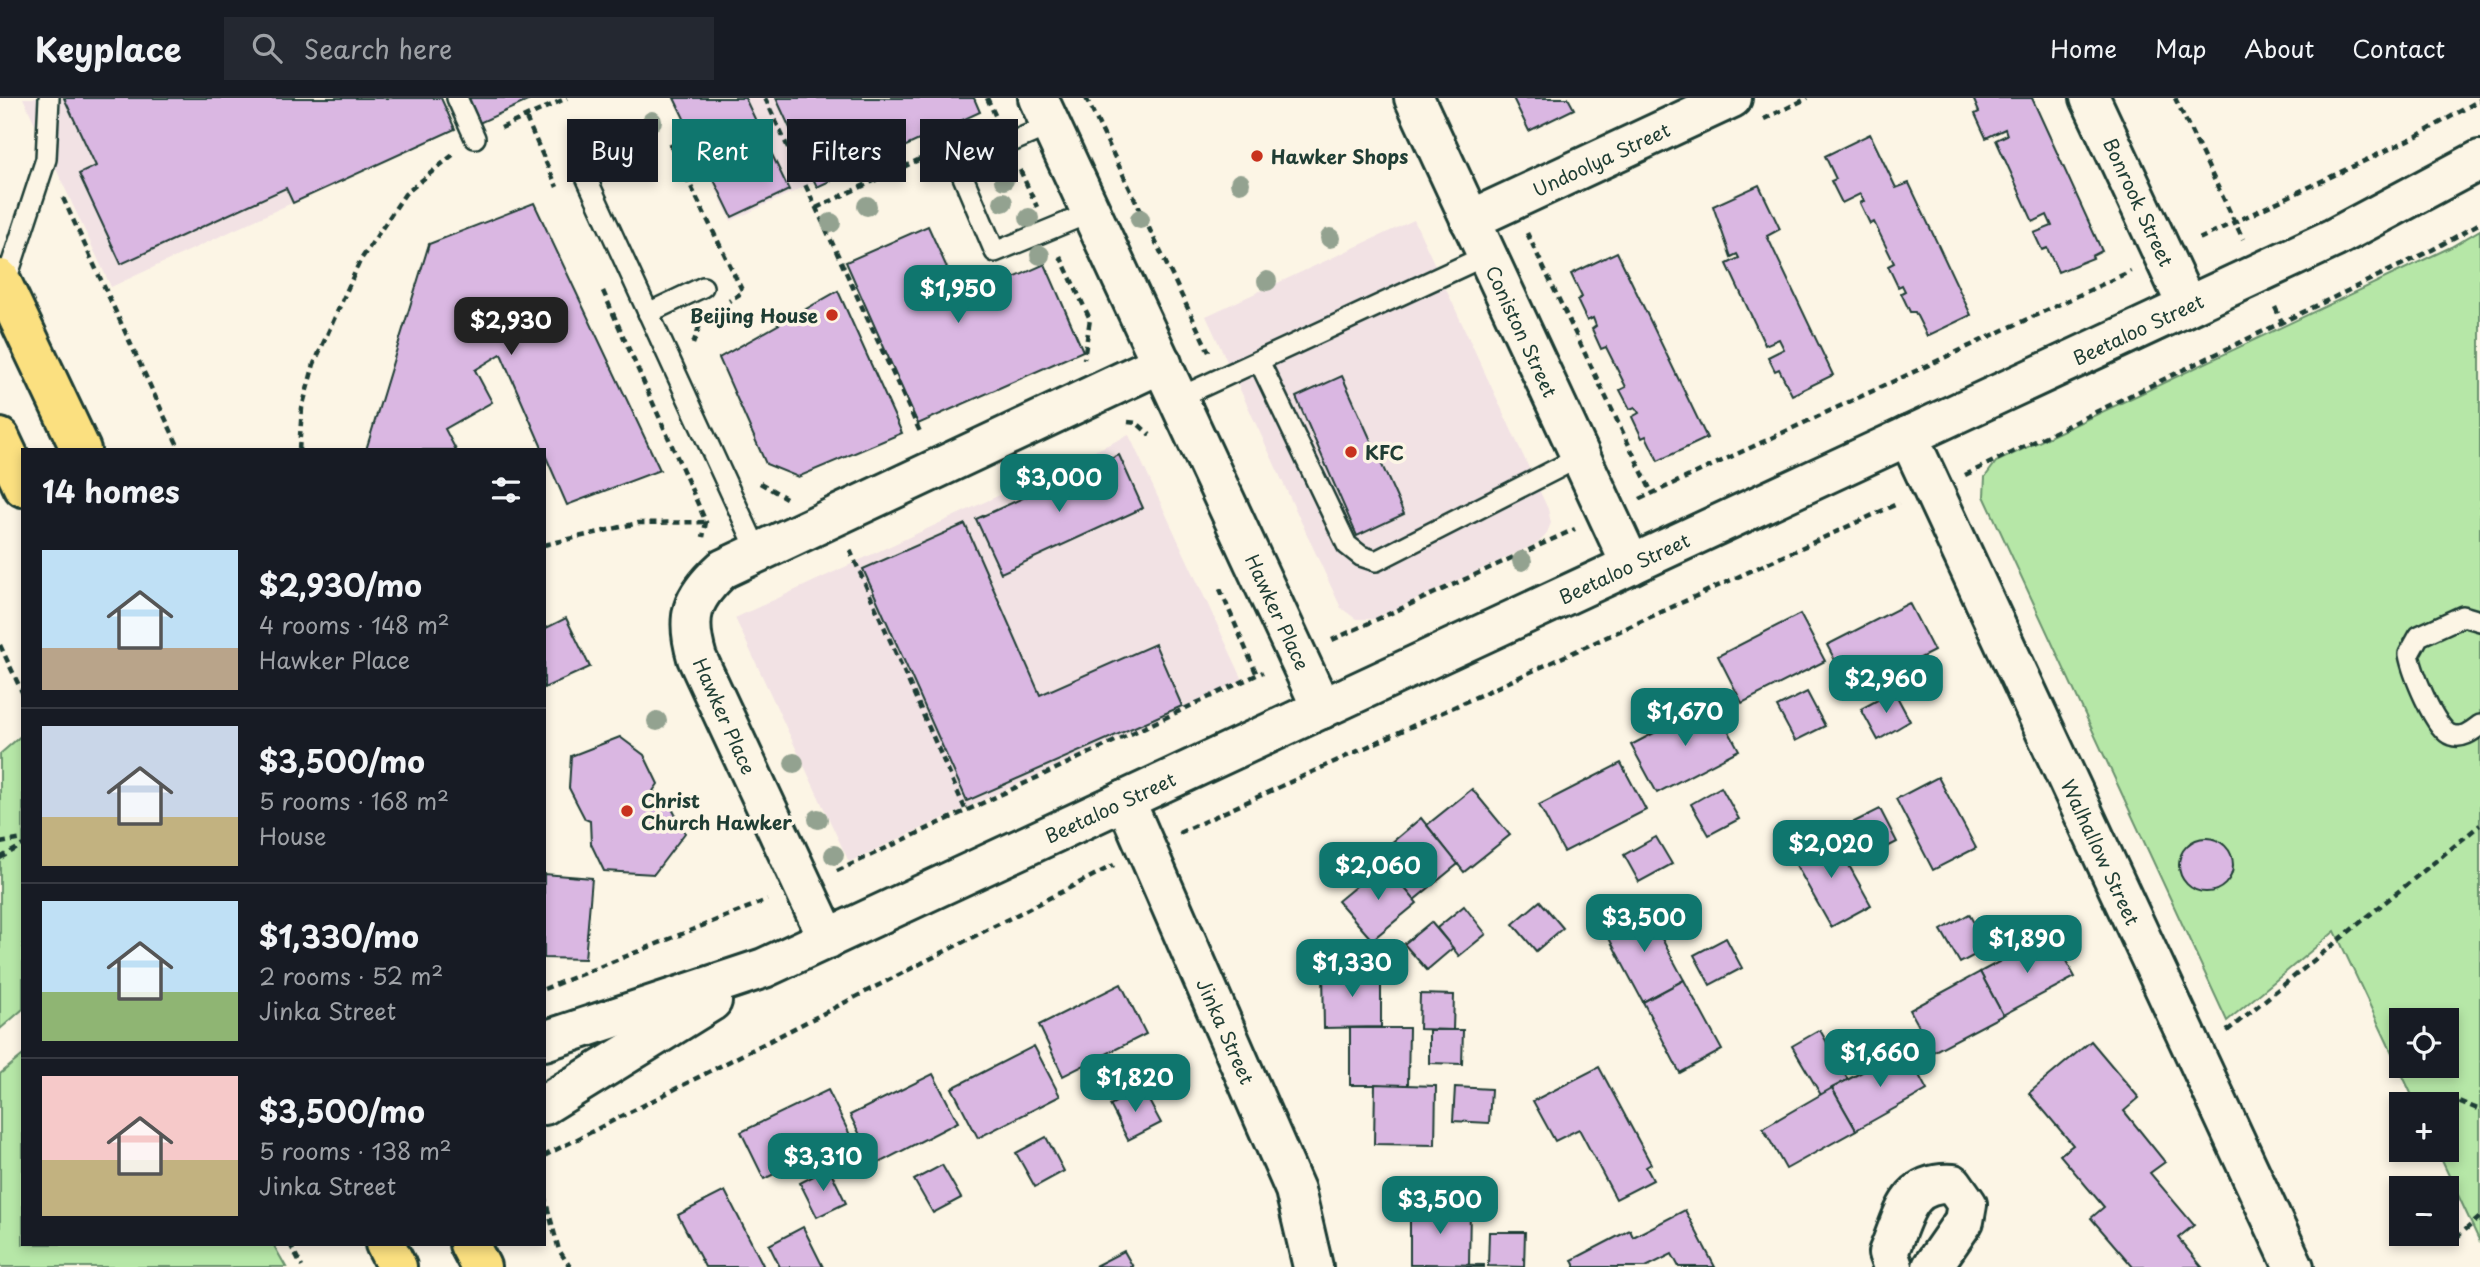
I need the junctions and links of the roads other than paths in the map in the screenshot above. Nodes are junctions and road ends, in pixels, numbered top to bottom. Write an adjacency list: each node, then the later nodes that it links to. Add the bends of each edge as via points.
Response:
1 (49, 98): 13 (lane, via 46,159)
2 (457, 98): 7 (lane)
3 (1414, 98): 11 (street, Coniston Street)
4 (1732, 98): 11 (street, Undoolya Street)
5 (2090, 98): 15 (street, Bonrook Street)
6 (1045, 112): 10 (street, Hawker Place); 10 (lane, via 1007,144 958,165 995,252)
7 (475, 138)
8 (2480, 159): 15 (street, Beetaloo Street, via 2334,238)
9 (588, 182): 16 (lane)
10 (1092, 212): 18 (street, Hawker Place)
11 (1470, 220): 12 (street, Coniston Street)
12 (1486, 255): 17 (lane); 23 (street, Coniston Street)
13 (2, 283): 22 (main road)
14 (703, 287): 16 (lane)
15 (2187, 306): 20 (street, Beetaloo Street)
16 (648, 313): 25 (lane)
17 (1259, 361): 19 (lane); 23 (lane, via 1347,545 1376,561)
18 (1162, 363): 19 (street, Hawker Place); 25 (street, Hawker Place)
19 (1178, 398): 28 (street, Hawker Place)
20 (1908, 436): 26 (street, Beetaloo Street); 41 (street, Walhallow Street)
21 (0, 438): 24 (main road)
22 (80, 448)
23 (1580, 457): 26 (street, Coniston Street)
24 (21, 483)
25 (758, 552): 31 (street, Hawker Place, via 723,569 707,583 692,611 689,631 697,658)
26 (1631, 565): 28 (street, Beetaloo Street)
27 (2480, 621): 29 (lane, via 2463,616 2419,636 2409,654 2411,668 2442,731 2454,737)
28 (1322, 709): 30 (street, Beetaloo Street)
29 (2480, 725)
30 (1125, 800): 31 (street, Beetaloo Street); 38 (street, Jinka Street, via 1295,1190)
31 (828, 939): 32 (street, Beetaloo Street)
32 (764, 968): 33 (street, Beetaloo Street); 34 (street, Beetaloo Street)
33 (546, 1040)
34 (546, 1104)
35 (386, 1246): 37 (main road)
36 (397, 1246): 37 (main road)
37 (399, 1267)
38 (1313, 1267)
39 (1893, 1267): 40 (street, via 1888,1253 1913,1195 1933,1183 1953,1184 1967,1203 1964,1221)
40 (1932, 1267)
41 (2294, 1267)

